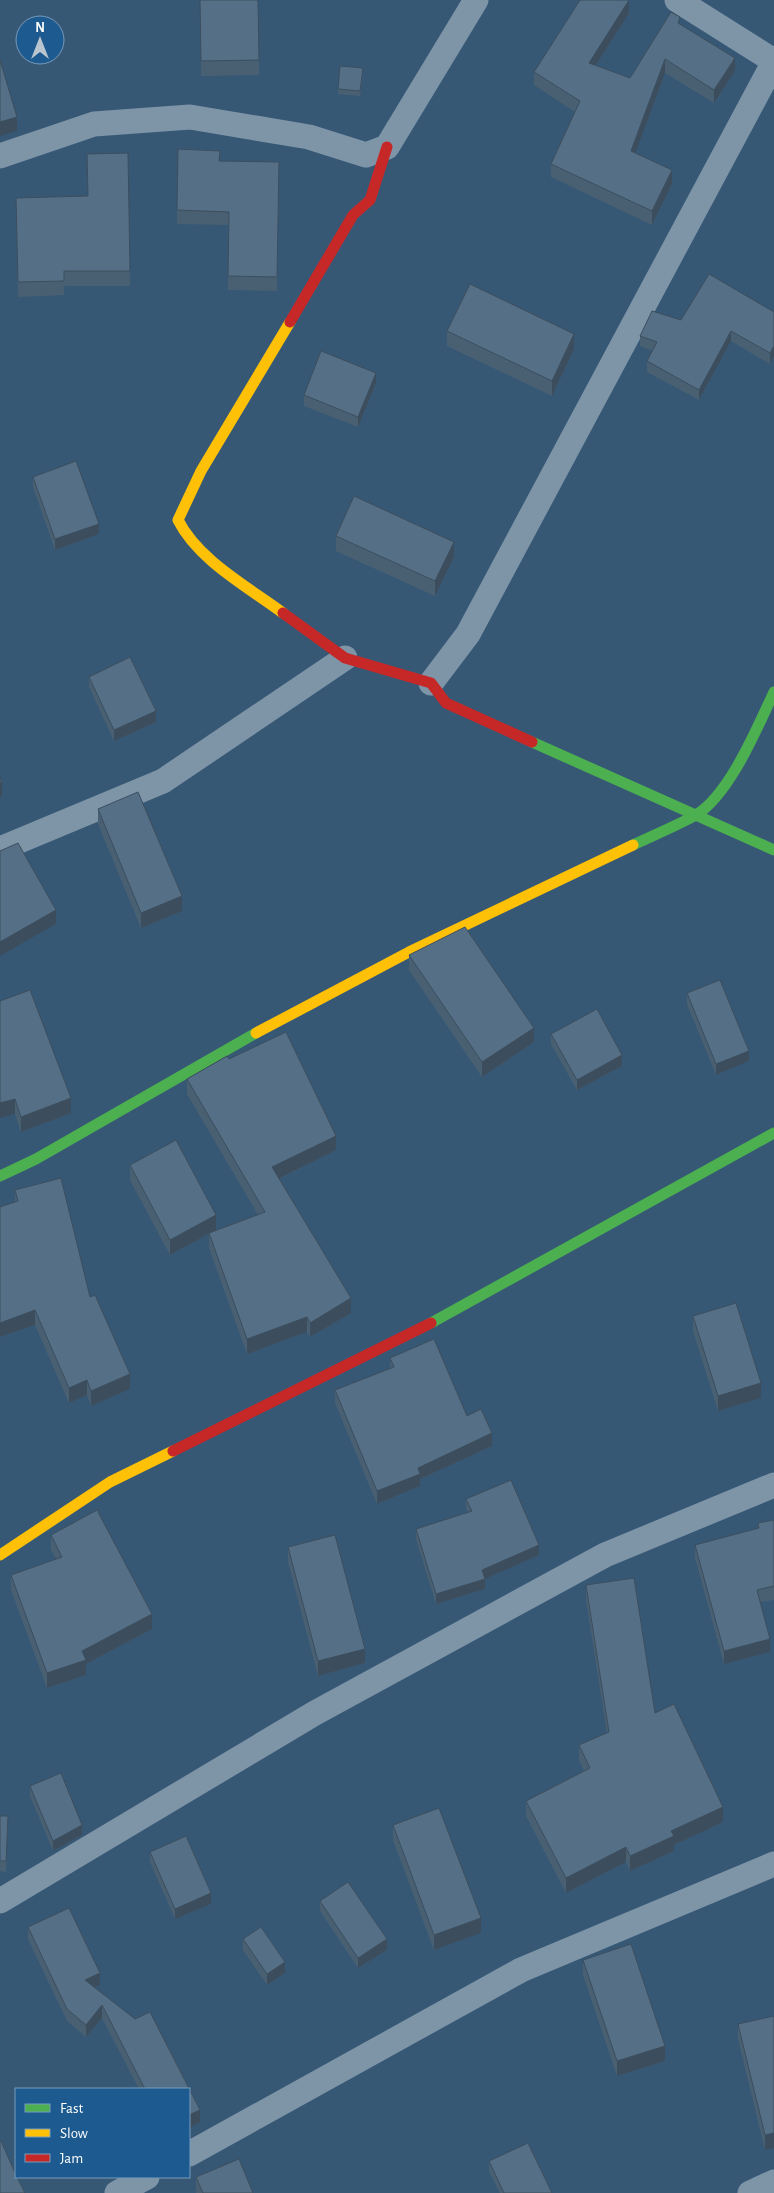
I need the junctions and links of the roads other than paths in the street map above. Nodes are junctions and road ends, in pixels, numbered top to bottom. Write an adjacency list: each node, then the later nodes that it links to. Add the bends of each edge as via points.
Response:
1 (476, 0): 4 (street)
2 (677, 0): 3 (street)
3 (774, 62): 7 (street, via 468,634)
4 (387, 146): 5 (street, via 366,156 310,137 190,117 94,124); 6 (street, via 370,200 353,215 201,471 178,520 186,536 211,560)
5 (0, 156)
6 (345, 658): 7 (street); 10 (street, via 163,781)
7 (431, 684): 9 (street, via 446,703)
8 (774, 692): 9 (street, via 746,748 713,801)
9 (697, 814): 11 (street); 13 (street, via 409,952 215,1055 36,1159)
10 (0, 849)
11 (774, 850)
12 (774, 1133): 15 (street, via 415,1332 110,1482)
13 (0, 1176)
14 (774, 1485): 17 (street, via 605,1555 315,1713)
15 (0, 1555)
16 (774, 1864): 18 (street, via 521,1970)
17 (0, 1901)
18 (190, 2153)
19 (145, 2178): 21 (street)
20 (774, 2182): 22 (street)
21 (118, 2193)
22 (750, 2193)

